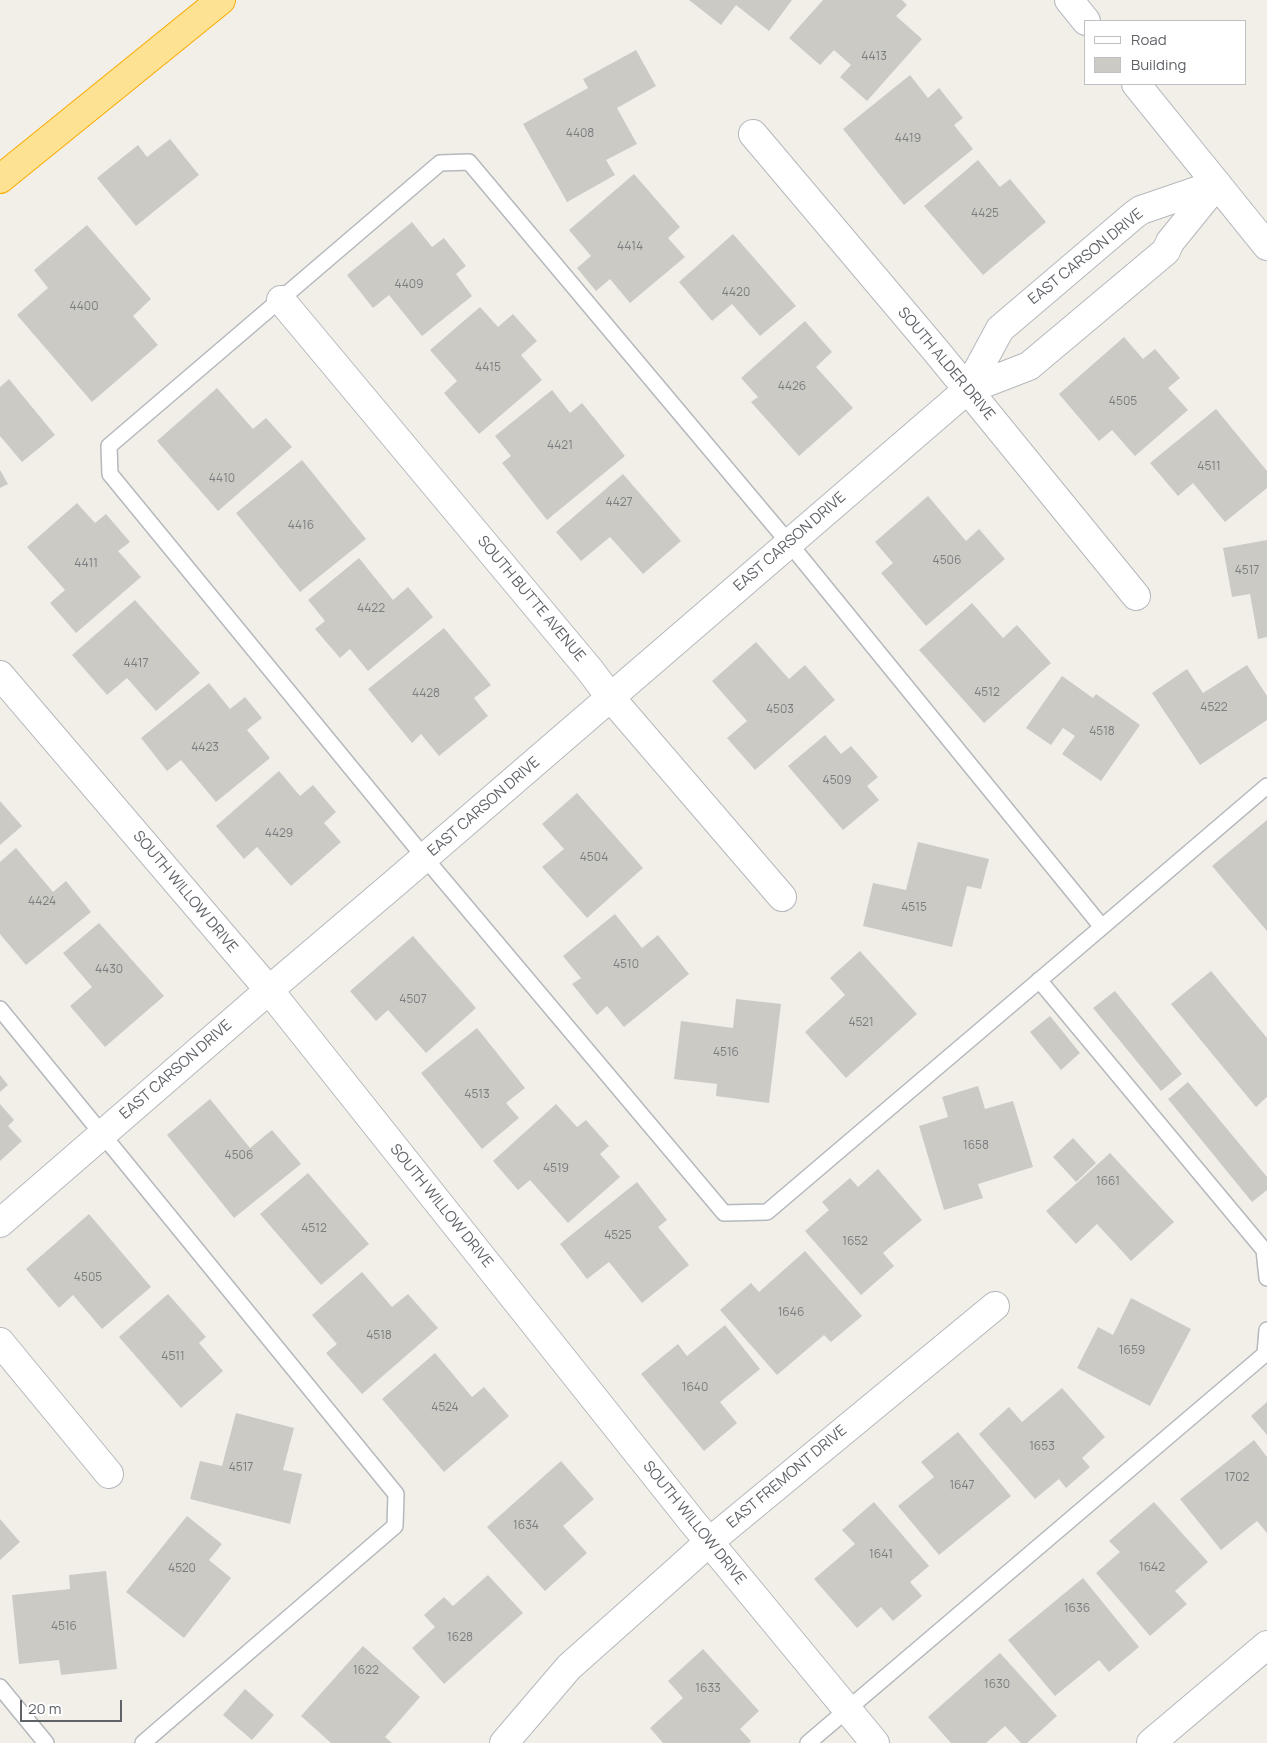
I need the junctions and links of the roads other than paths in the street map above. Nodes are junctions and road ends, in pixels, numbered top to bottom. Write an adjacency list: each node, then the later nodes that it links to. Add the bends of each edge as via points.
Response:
1 (221, 0): 6 (highway)
2 (1069, 0): 3 (street)
3 (1085, 20)
4 (1137, 85): 7 (street)
5 (753, 134): 10 (street, SOUTH ALDER DRIVE)
6 (0, 179)
7 (1217, 184): 8 (street); 10 (street, EAST CARSON DRIVE, via 1166,251 1029,366); 10 (street, EAST CARSON DRIVE, via 1134,215 1000,329)
8 (1267, 246)
9 (281, 300): 11 (lane, via 440,163 469,162); 14 (street, SOUTH BUTTE AVENUE); 16 (lane, via 109,446 110,474)
10 (967, 390): 11 (street, EAST CARSON DRIVE); 12 (street, SOUTH ALDER DRIVE)
11 (789, 543): 14 (street, EAST CARSON DRIVE); 18 (lane)
12 (1136, 596)
13 (0, 674): 20 (street, SOUTH WILLOW DRIVE)
14 (611, 698): 16 (street, EAST CARSON DRIVE); 17 (street, SOUTH BUTTE AVENUE)
15 (1267, 786): 18 (lane)
16 (425, 858): 19 (lane, via 724,1213 767,1212); 20 (street, EAST CARSON DRIVE)
17 (782, 897)
18 (1102, 927): 19 (lane)
19 (1039, 980): 24 (lane)
20 (268, 990): 22 (street, EAST CARSON DRIVE); 30 (street, SOUTH WILLOW DRIVE)
21 (0, 1009): 22 (lane)
22 (103, 1134): 23 (street, EAST CARSON DRIVE); 35 (lane, via 396,1494 395,1526)
23 (0, 1223)
24 (1266, 1248): 25 (lane)
25 (1267, 1278)
26 (995, 1306): 30 (street, EAST FREMONT DRIVE)
27 (1267, 1330): 33 (lane, via 1265,1354)
28 (0, 1342): 29 (street)
29 (109, 1474)
30 (709, 1542): 33 (street, SOUTH WILLOW DRIVE); 36 (street, EAST FREMONT DRIVE, via 569,1667)
31 (1267, 1645): 39 (street)
32 (0, 1687): 34 (lane)
33 (848, 1710): 37 (lane); 38 (street, SOUTH WILLOW DRIVE)
34 (46, 1743)
35 (144, 1743)
36 (504, 1743)
37 (808, 1743)
38 (876, 1743)
39 (1151, 1743)

